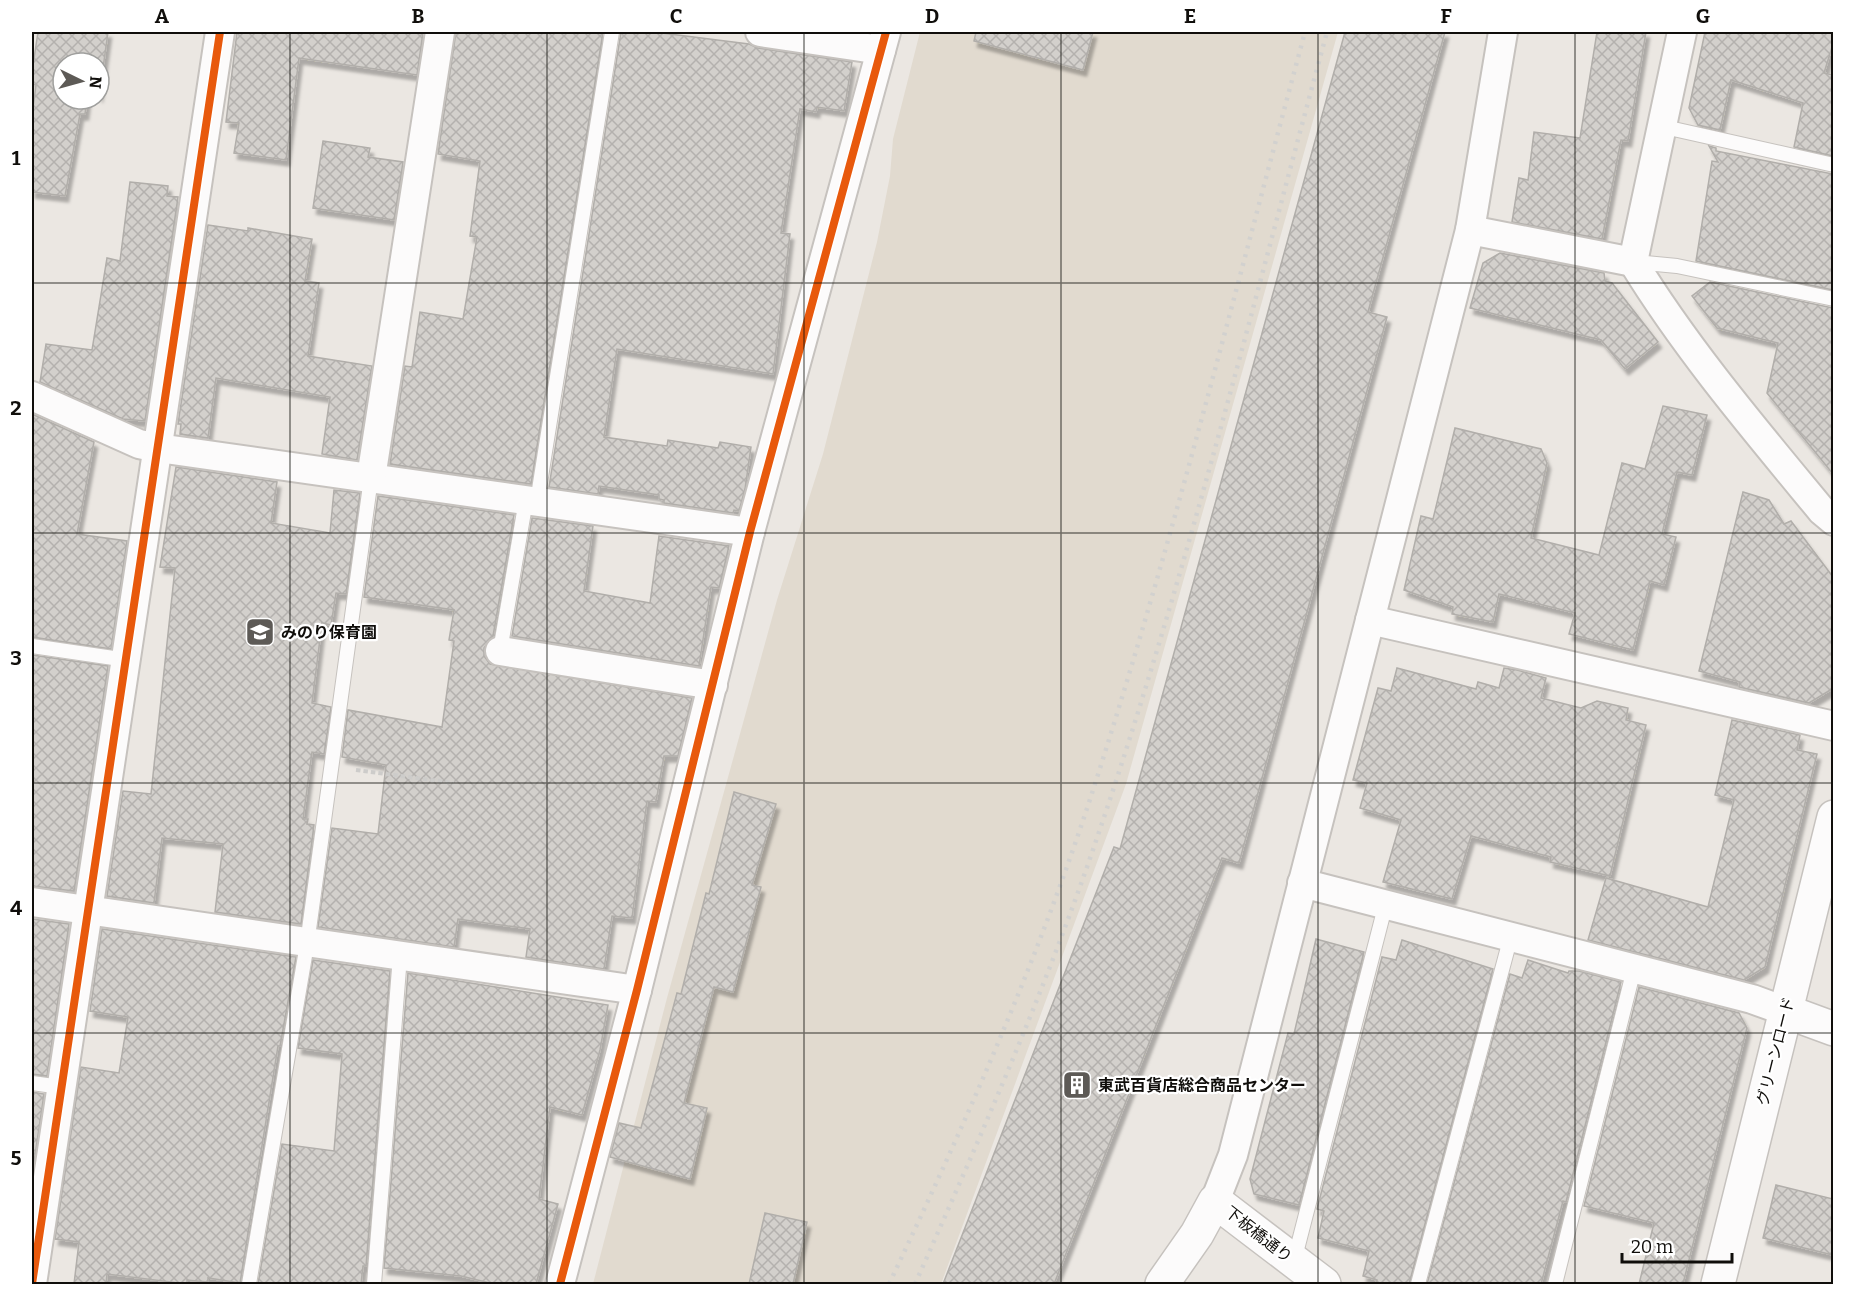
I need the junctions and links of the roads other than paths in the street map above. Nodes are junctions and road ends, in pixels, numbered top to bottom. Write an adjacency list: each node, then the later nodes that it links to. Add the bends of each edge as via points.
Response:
1 (220, 32): 14 (street)
2 (440, 32): 15 (street)
3 (612, 32): 16 (lane)
4 (760, 32): 7 (street)
5 (1503, 32): 10 (street)
6 (1682, 32): 8 (street)
7 (884, 41): 18 (street)
8 (1660, 126): 9 (lane); 11 (street)
9 (1833, 165)
10 (1470, 230): 11 (street); 19 (street)
11 (1633, 262): 12 (lane, via 1677,266); 17 (street, via 1652,293 1762,438)
12 (1833, 299)
13 (32, 396): 14 (street, via 139,444)
14 (158, 448): 15 (street); 22 (street)
15 (371, 478): 16 (street); 31 (lane)
16 (531, 501): 18 (street); 21 (lane)
17 (1833, 521)
18 (750, 532): 23 (street)
19 (1370, 620): 24 (street); 26 (street)
20 (32, 646): 22 (lane)
21 (500, 651): 23 (street)
22 (127, 660): 29 (street)
23 (713, 685): 34 (street)
24 (1833, 726)
25 (1833, 817): 35 (street, グリーンロード)
26 (1302, 884): 28 (street); 39 (street, via 1233,1155)
27 (32, 902): 29 (street)
28 (1386, 903): 30 (street); 40 (lane)
29 (87, 910): 31 (street); 38 (street)
30 (1511, 936): 33 (street); 47 (lane)
31 (308, 944): 32 (street); 42 (lane)
32 (400, 956): 34 (street); 43 (lane)
33 (1634, 969): 35 (street); 48 (lane)
34 (637, 990): 44 (street)
35 (1785, 1011): 36 (street); 49 (street, グリーンロード)
36 (1833, 1029)
37 (32, 1083): 38 (lane)
38 (61, 1087): 41 (street)
39 (1215, 1201): 40 (street, 下板橋通り); 45 (street, 下板橋通り)
40 (1294, 1261): 46 (street, 下板橋通り)
41 (32, 1284)
42 (249, 1284)
43 (374, 1284)
44 (560, 1284)
45 (1162, 1284)
46 (1323, 1284)
47 (1418, 1284)
48 (1555, 1284)
49 (1718, 1284)

